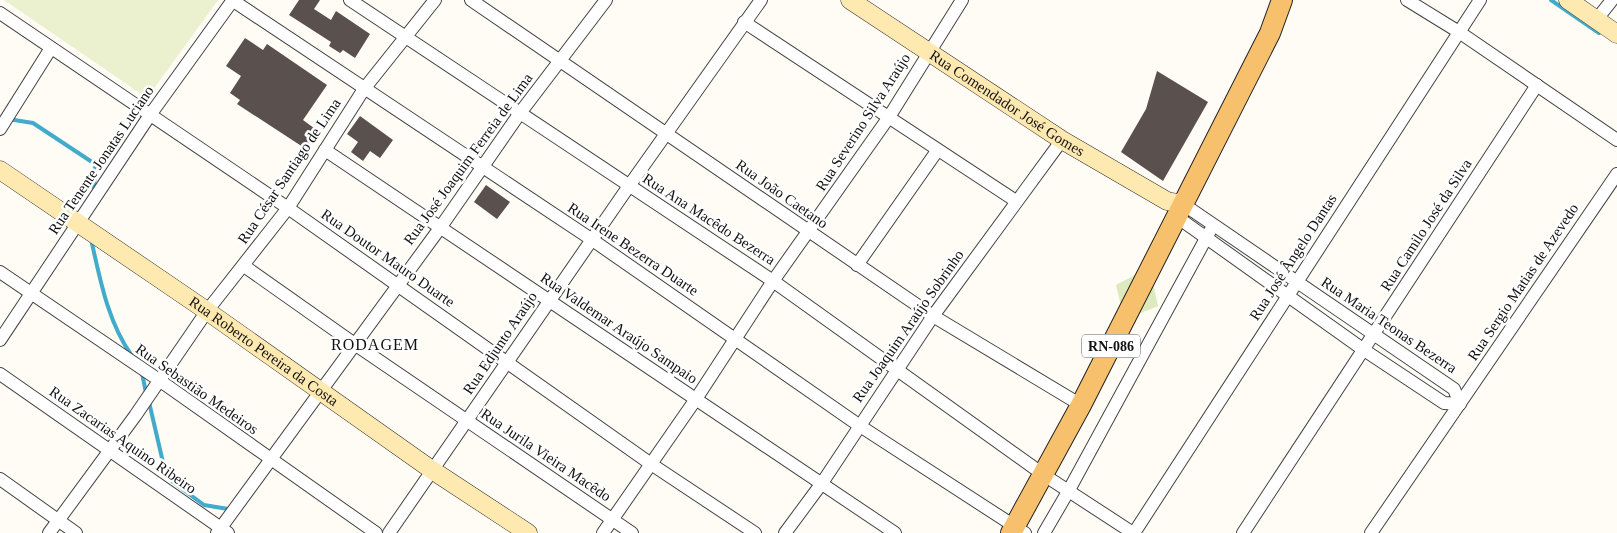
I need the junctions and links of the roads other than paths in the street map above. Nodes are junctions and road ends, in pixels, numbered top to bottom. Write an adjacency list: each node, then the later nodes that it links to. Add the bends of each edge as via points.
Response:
1 (233, 0): 24 (street, Rua Irene Bezerra Duarte); 26 (street, Rua Tenente Jonatas Luciano)
2 (350, 0): 19 (street, Rua Ana Macêdo Bezerra)
3 (435, 0): 19 (street, Rua César Santiago de Lima)
4 (470, 0): 22 (street, Rua João Caetano)
5 (606, 0): 22 (street, Rua José Joaquim Ferreia de Lima)
6 (761, 0): 16 (street, Rua Edjunto Araújo)
7 (850, 0): 21 (street, Rua Comendador José Gomes)
8 (962, 0): 21 (street, Rua Severino Silva Araújo)
9 (1282, 0): 39 (main road, RN-086, via 1270,32)
10 (1407, 0): 17 (street)
11 (1480, 0): 17 (street, Rua José Ângelo Dantas)
12 (1568, 0): 15 (street)
13 (1612, 0): 15 (street)
14 (0, 13): 20 (street, Rua Doutor Mauro Duarte)
15 (1596, 19): 18 (street)
16 (744, 22): 27 (street); 29 (street, Rua Edjunto Araújo)
17 (1459, 32): 23 (street); 51 (street, Rua José Ângelo Dantas)
18 (1617, 34)
19 (408, 37): 24 (street, Rua César Santiago de Lima); 25 (street, Rua Ana Macêdo Bezerra)
20 (51, 48): 26 (street, Rua Doutor Mauro Duarte); 28 (street)
21 (928, 51): 27 (street, Rua Severino Silva Araújo); 30 (street, Rua Comendador José Gomes)
22 (558, 62): 25 (street, Rua José Joaquim Ferreia de Lima); 29 (street, Rua João Caetano)
23 (1537, 85): 31 (street); 58 (street, Rua Camilo José da Silva)
24 (364, 89): 32 (street, Rua César Santiago de Lima); 34 (street, Rua Irene Bezerra Duarte)
25 (520, 113): 34 (street, Rua José Joaquim Ferreia de Lima); 37 (street, Rua Ana Macêdo Bezerra)
26 (150, 115): 40 (street, Rua Doutor Mauro Duarte); 41 (street, Rua Tenente Jonatas Luciano)
27 (889, 117): 33 (street); 44 (street, Rua Severino Silva Araújo)
28 (0, 129)
29 (666, 133): 37 (street, Rua Edjunto Araújo); 44 (street, Rua João Caetano)
30 (1062, 140): 38 (street, Rua Joaquim Araújo Sobrinho); 39 (street, Rua Comendador José Gomes)
31 (1617, 140)
32 (326, 150): 40 (street, Rua César Santiago de Lima); 43 (street, Rua Valdemar Araújo Sampaio)
33 (937, 151): 38 (street); 47 (street)
34 (482, 166): 43 (street, Rua José Joaquim Ferreia de Lima); 46 (street, Rua Irene Bezerra Duarte)
35 (0, 170): 41 (street, Rua Roberto Pereira da Costa)
36 (1617, 174): 69 (street, Rua Sergio Matias de Azevedo)
37 (629, 186): 46 (street, Rua Edjunto Araújo); 50 (street, Rua Ana Macêdo Bezerra)
38 (1016, 200): 57 (street, Rua Joaquim Araújo Sobrinho)
39 (1176, 207): 42 (street, Rua Maria Teonas Bezerra); 45 (street); 70 (main road, RN-086)
40 (288, 208): 48 (street, Rua César Santiago de Lima); 52 (street, Rua Doutor Mauro Duarte)
41 (77, 224): 53 (street, Rua Tenente Jonatas Luciano); 56 (street, Rua Roberto Pereira da Costa)
42 (1214, 224): 45 (street); 51 (street, Rua Maria Teonas Bezerra)
43 (440, 228): 52 (street, Rua José Joaquim Ferreia de Lima); 55 (street, Rua Valdemar Araújo Sampaio)
44 (809, 232): 47 (street, Rua João Caetano); 50 (street, Rua Severino Silva Araújo)
45 (1206, 238): 54 (street); 80 (street)
46 (591, 239): 55 (street, Rua Edjunto Araújo); 59 (street, Rua Irene Bezerra Duarte)
47 (857, 265): 57 (street, Rua João Caetano)
48 (244, 266): 56 (street, Rua César Santiago de Lima); 61 (street, Rua Jurila Vieira Macêdo)
49 (0, 272): 53 (street, Rua Sebastião Medeiros)
50 (773, 281): 59 (street, Rua Severino Silva Araújo); 64 (street, Rua Ana Macêdo Bezerra)
51 (1296, 282): 54 (street, Rua José Ângelo Dantas); 58 (street, Rua Maria Teonas Bezerra)
52 (397, 285): 61 (street, Rua José Joaquim Ferreia de Lima); 63 (street, Rua Doutor Mauro Duarte)
53 (32, 294): 60 (street, Rua Tenente Jonatas Luciano); 66 (street, Rua Sebastião Medeiros)
54 (1287, 295): 62 (street); 96 (street, Rua José Ângelo Dantas)
55 (548, 301): 63 (street, Rua Edjunto Araújo); 68 (street, Rua Valdemar Araújo Sampaio)
56 (207, 311): 66 (street, Rua César Santiago de Lima); 67 (street, Rua Roberto Pereira da Costa)
57 (933, 316): 64 (street, Rua Joaquim Araújo Sobrinho); 70 (street, Rua João Caetano)
58 (1375, 334): 62 (street, Rua Camilo José da Silva); 69 (street, Rua Maria Teonas Bezerra, via 1454,389)
59 (735, 339): 68 (street, Rua Severino Silva Araújo); 72 (street, Rua Irene Bezerra Duarte)
60 (0, 340)
61 (356, 345): 67 (street, Rua José Joaquim Ferreia de Lima); 71 (street, Rua Jurila Vieira Macêdo)
62 (1364, 350): 69 (street, via 1444,403); 97 (street, Rua Camilo José da Silva)
63 (507, 362): 71 (street, Rua Edjunto Araújo); 75 (street, Rua Doutor Mauro Duarte)
64 (896, 370): 72 (street, Rua Joaquim Araújo Sobrinho); 77 (street, Rua Ana Macêdo Bezerra)
65 (0, 374): 73 (street, Rua Zacarias Aquino Ribeiro)
66 (159, 380): 73 (street, Rua César Santiago de Lima); 74 (street, Rua Sebastião Medeiros)
67 (320, 392): 74 (street, Rua José Joaquim Ferreia de Lima); 76 (street, Rua Roberto Pereira da Costa)
68 (696, 399): 75 (street, Rua Severino Silva Araújo); 79 (street, Rua Valdemar Araújo Sampaio)
69 (1460, 404): 98 (street, Rua Sergio Matias de Azevedo)
70 (1081, 405): 77 (main road, RN-086)
71 (466, 420): 76 (street, Rua Edjunto Araújo); 81 (street, Rua Jurila Vieira Macêdo)
72 (860, 426): 79 (street, Rua Joaquim Araújo Sobrinho); 84 (street, Rua Irene Bezerra Duarte)
73 (110, 451): 82 (street, Rua César Santiago de Lima); 83 (street, Rua Zacarias Aquino Ribeiro)
74 (269, 459): 83 (street, Rua José Joaquim Ferreia de Lima); 87 (street, Rua Sebastião Medeiros)
75 (651, 464): 81 (street, Rua Severino Silva Araújo); 92 (street, Rua Doutor Mauro Duarte)
76 (432, 470): 88 (street, Rua Edjunto Araújo); 89 (street, Rua Roberto Pereira da Costa)
77 (1044, 475): 80 (street, Rua Ana Macêdo Bezerra); 84 (main road, RN-086)
78 (0, 479): 82 (street)
79 (822, 483): 93 (street, Rua Joaquim Araújo Sobrinho); 94 (street, Rua Valdemar Araújo Sampaio)
80 (1069, 490): 95 (street); 96 (street, Rua Ana Macêdo Bezerra)
81 (613, 519): 90 (street, Rua Severino Silva Araújo); 91 (street, Rua Jurila Vieira Macêdo)
82 (58, 521): 85 (street, Rua César Santiago de Lima); 86 (street)
83 (222, 531)
84 (1017, 531)
85 (50, 533)
86 (76, 533)
87 (376, 533)
88 (389, 533)
89 (528, 533)
90 (603, 533)
91 (632, 533)
92 (755, 533)
93 (785, 533)
94 (895, 533)
95 (1044, 533)
96 (1134, 533)
97 (1243, 533)
98 (1371, 533)

